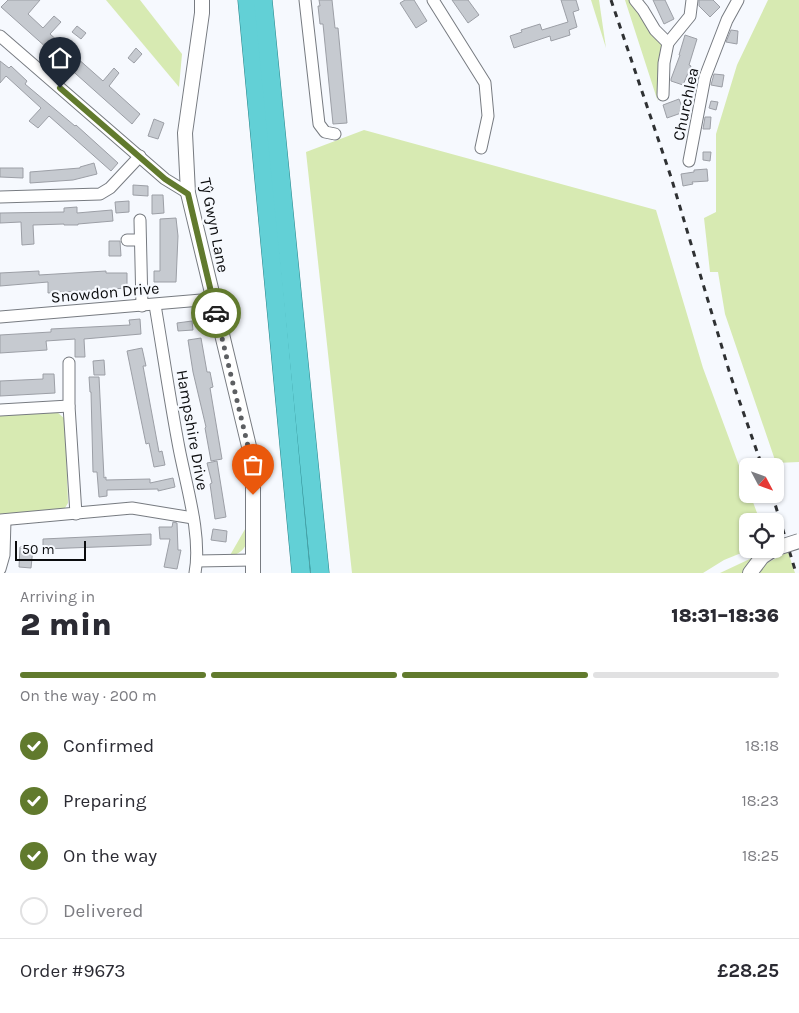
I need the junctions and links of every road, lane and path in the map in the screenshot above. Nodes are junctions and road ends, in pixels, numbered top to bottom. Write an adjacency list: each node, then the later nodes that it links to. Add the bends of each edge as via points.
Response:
1 (202, 0): 16 (street, Tŷ Gwyn Lane, via 185,133)
2 (247, 0): 38 (highway)
3 (263, 0): 39 (highway)
4 (305, 0): 12 (street, via 319,124 325,132)
5 (433, 0): 13 (street, via 485,83 488,116)
6 (635, 0): 10 (street)
7 (692, 0): 10 (street, via 690,16)
8 (738, 0): 15 (street, Churchlea, via 726,20 705,77)
9 (0, 36): 14 (street)
10 (668, 43): 11 (street)
11 (663, 95)
12 (335, 134)
13 (481, 148)
14 (140, 156): 16 (street, via 165,179); 17 (street, via 110,188 100,194)
15 (689, 161)
16 (188, 194): 21 (street, Tŷ Gwyn Lane)
17 (0, 197)
18 (140, 220): 20 (street)
19 (127, 240): 20 (street)
20 (140, 240): 23 (street)
21 (213, 299): 22 (street, Snowdon Drive); 35 (street, Tŷ Gwyn Lane, via 252,463)
22 (155, 304): 23 (street, Snowdon Drive); 29 (street, Hampshire Drive)
23 (142, 306): 24 (street, Snowdon Drive)
24 (0, 317)
25 (69, 363): 26 (street)
26 (69, 406): 27 (street); 28 (street)
27 (0, 410)
28 (76, 514): 29 (street, via 132,508); 30 (street)
29 (193, 518): 34 (street, Hampshire Drive)
30 (2, 520): 36 (street, via 4,554)
31 (799, 541): 32 (street, bridge)
32 (784, 546)
33 (761, 558): 40 (street)
34 (197, 561): 35 (street); 37 (street, Hampshire Drive)
35 (253, 566)
36 (0, 569)
37 (195, 573)
38 (301, 573)
39 (320, 573)
40 (750, 573)

